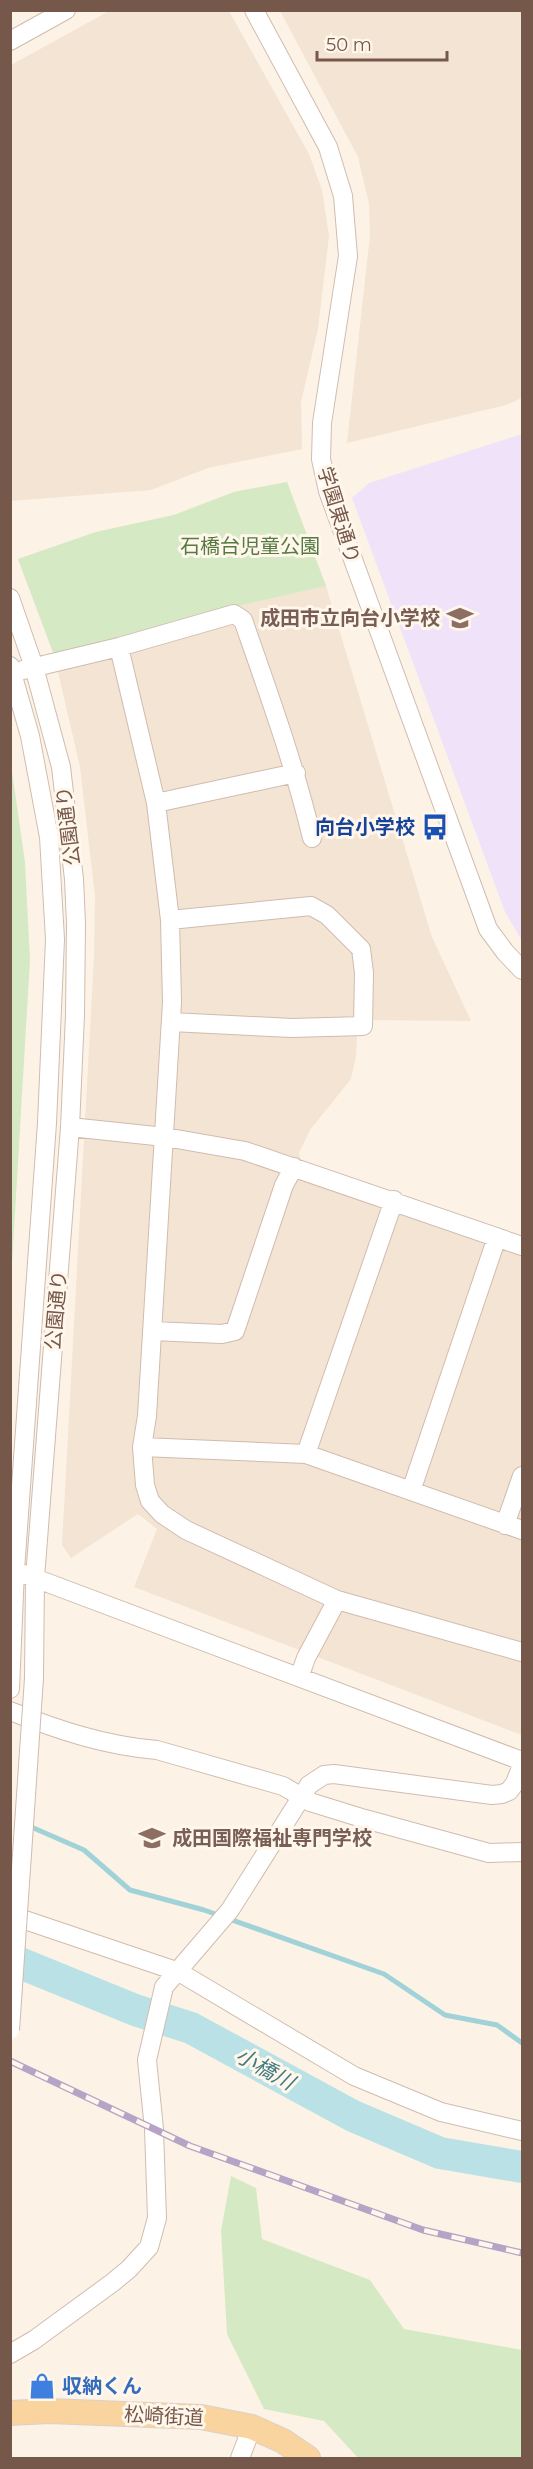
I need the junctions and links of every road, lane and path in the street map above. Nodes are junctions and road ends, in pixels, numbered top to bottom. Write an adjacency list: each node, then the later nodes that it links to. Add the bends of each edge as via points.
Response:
1 (66, 10): 3 (street)
2 (254, 10): 12 (street, 学園東通り, via 328,147 343,196 348,256 322,423 321,459 328,491 488,929)
3 (10, 42)
4 (10, 598): 6 (street, 公園通り)
5 (118, 647): 6 (street); 8 (street, via 234,614 243,620); 9 (street)
6 (34, 667): 7 (street); 14 (street, 公園通り, via 61,766 74,879 75,1015)
7 (12, 669): 26 (street, 公園通り, via 30,736 49,837 55,939 42,1205)
8 (296, 773): 9 (street); 10 (street)
9 (156, 803): 11 (street)
10 (312, 838)
11 (170, 920): 13 (street); 13 (street, via 311,906 327,915 360,950 364,973 363,1026 292,1028)
12 (522, 970)
13 (171, 1022): 15 (street)
14 (70, 1127): 15 (street); 27 (street, 公園通り)
15 (165, 1137): 16 (street, via 245,1151); 20 (street)
16 (294, 1167): 17 (street); 20 (street, via 284,1185 235,1331 222,1335)
17 (394, 1200): 18 (street); 22 (street)
18 (497, 1237): 19 (street); 24 (street)
19 (522, 1246)
20 (152, 1331): 21 (street, via 147,1416)
21 (141, 1447): 22 (street); 28 (street, via 144,1485 150,1501 162,1514 186,1530)
22 (306, 1454): 24 (street)
23 (522, 1476): 25 (street)
24 (411, 1491): 25 (street)
25 (514, 1527)
26 (13, 1569): 27 (street); 31 (street, 公園通り)
27 (34, 1578): 30 (street); 39 (street, 公園通り, bridge, via 34,1678)
28 (337, 1599): 29 (street); 30 (street)
29 (522, 1652)
30 (300, 1675): 34 (street)
31 (11, 1677): 32 (street, 公園通り)
32 (10, 1689)
33 (10, 1711): 35 (street, via 60,1731 136,1749 157,1750 283,1786)
34 (522, 1763): 35 (street, via 515,1783 502,1794 334,1774 315,1780)
35 (302, 1796): 36 (street, via 365,1819 489,1852); 38 (street, via 224,1917)
36 (522, 1852)
37 (10, 1915): 38 (street)
38 (179, 1972): 40 (street, via 354,2076 441,2112); 41 (street, via 164,1987 147,2060 157,2218 149,2247 112,2283)
39 (10, 2030)
40 (522, 2131)
41 (10, 2354)
42 (10, 2413): 43 (main road, 松崎街道, via 201,2417)
43 (252, 2427): 44 (street); 45 (main road, 松崎街道)
44 (240, 2458)
45 (308, 2458)

